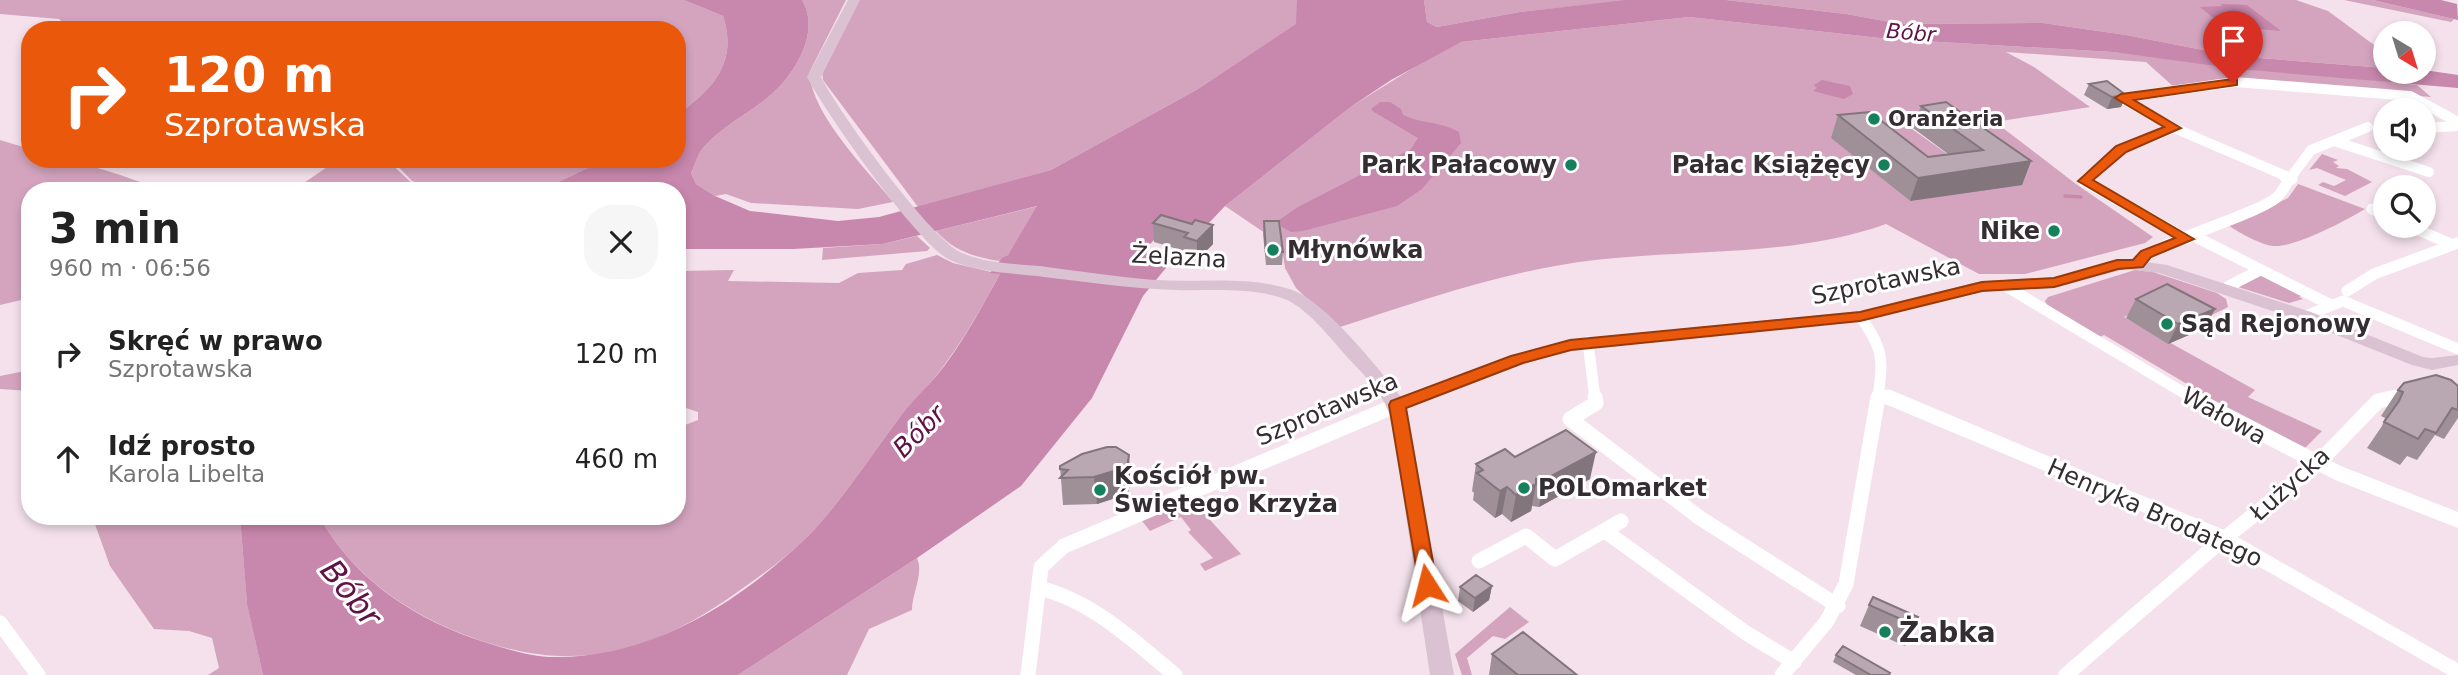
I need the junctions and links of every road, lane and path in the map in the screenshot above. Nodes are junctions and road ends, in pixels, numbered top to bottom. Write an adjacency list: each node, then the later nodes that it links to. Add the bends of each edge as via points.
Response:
1 (853, 0): 25 (street, Żelazna, via 814,76 824,97 932,240 958,258 994,266 1156,285 1248,287 1289,294 1321,317)
2 (2458, 124): 4 (street); 5 (street, via 2426,102 2405,95 2235,82 2121,98)
3 (2368, 127): 6 (street)
4 (2436, 127)
5 (2174, 128): 8 (street); 9 (street, via 2121,149)
6 (2334, 141): 7 (street); 8 (street, via 2311,149)
7 (2429, 172)
8 (2292, 179): 10 (street, via 2276,198)
9 (2084, 181): 10 (street)
10 (2190, 237): 13 (street, via 2146,254); 14 (street)
11 (2436, 237): 12 (street)
12 (2456, 245): 17 (street, via 2374,274)
13 (2138, 264): 15 (street, Szprotawska, via 2117,265 2054,283); 16 (street, Szprotawska)
14 (2260, 270): 16 (street); 18 (street)
15 (2004, 285): 19 (street, Szprotawska, via 1982,286); 26 (street, Wałowa, via 2213,412)
16 (2230, 288): 20 (street, Szprotawska)
17 (2347, 290)
18 (2329, 304): 20 (street); 22 (street, via 2355,304)
19 (1860, 316): 21 (street, Szprotawska); 24 (street, via 1873,330 1882,351)
20 (2305, 316): 22 (street, Szprotawska, via 2433,370)
21 (1588, 342): 25 (street, Szprotawska, via 1549,349); 33 (street, via 1596,403 1570,419 1665,493)
22 (2457, 359)
23 (2425, 391): 26 (street, Łużycka, via 2378,401)
24 (1879, 393): 30 (street, Henryka Brodatego); 33 (street, via 1846,584)
25 (1397, 405): 32 (street, Szprotawska, via 1077,539 1048,558 1041,567); 40 (street, Żelazna)
26 (2316, 465): 27 (street, Wałowa); 30 (street, Łużycka)
27 (2458, 520)
28 (1621, 521): 29 (street)
29 (1605, 531): 31 (street, via 1555,559 1525,536); 35 (street, via 1746,633)
30 (2226, 539): 36 (street, Henryka Brodatego); 42 (street, Łużycka)
31 (1479, 561)
32 (1039, 587): 38 (street, Szprotawska); 39 (street, via 1050,588 1110,625)
33 (1838, 606): 35 (street)
34 (0, 623): 37 (street)
35 (1794, 662): 41 (street)
36 (2458, 672)
37 (38, 675)
38 (1028, 675)
39 (1175, 675)
40 (1442, 675)
41 (1782, 675)
42 (2066, 675)

